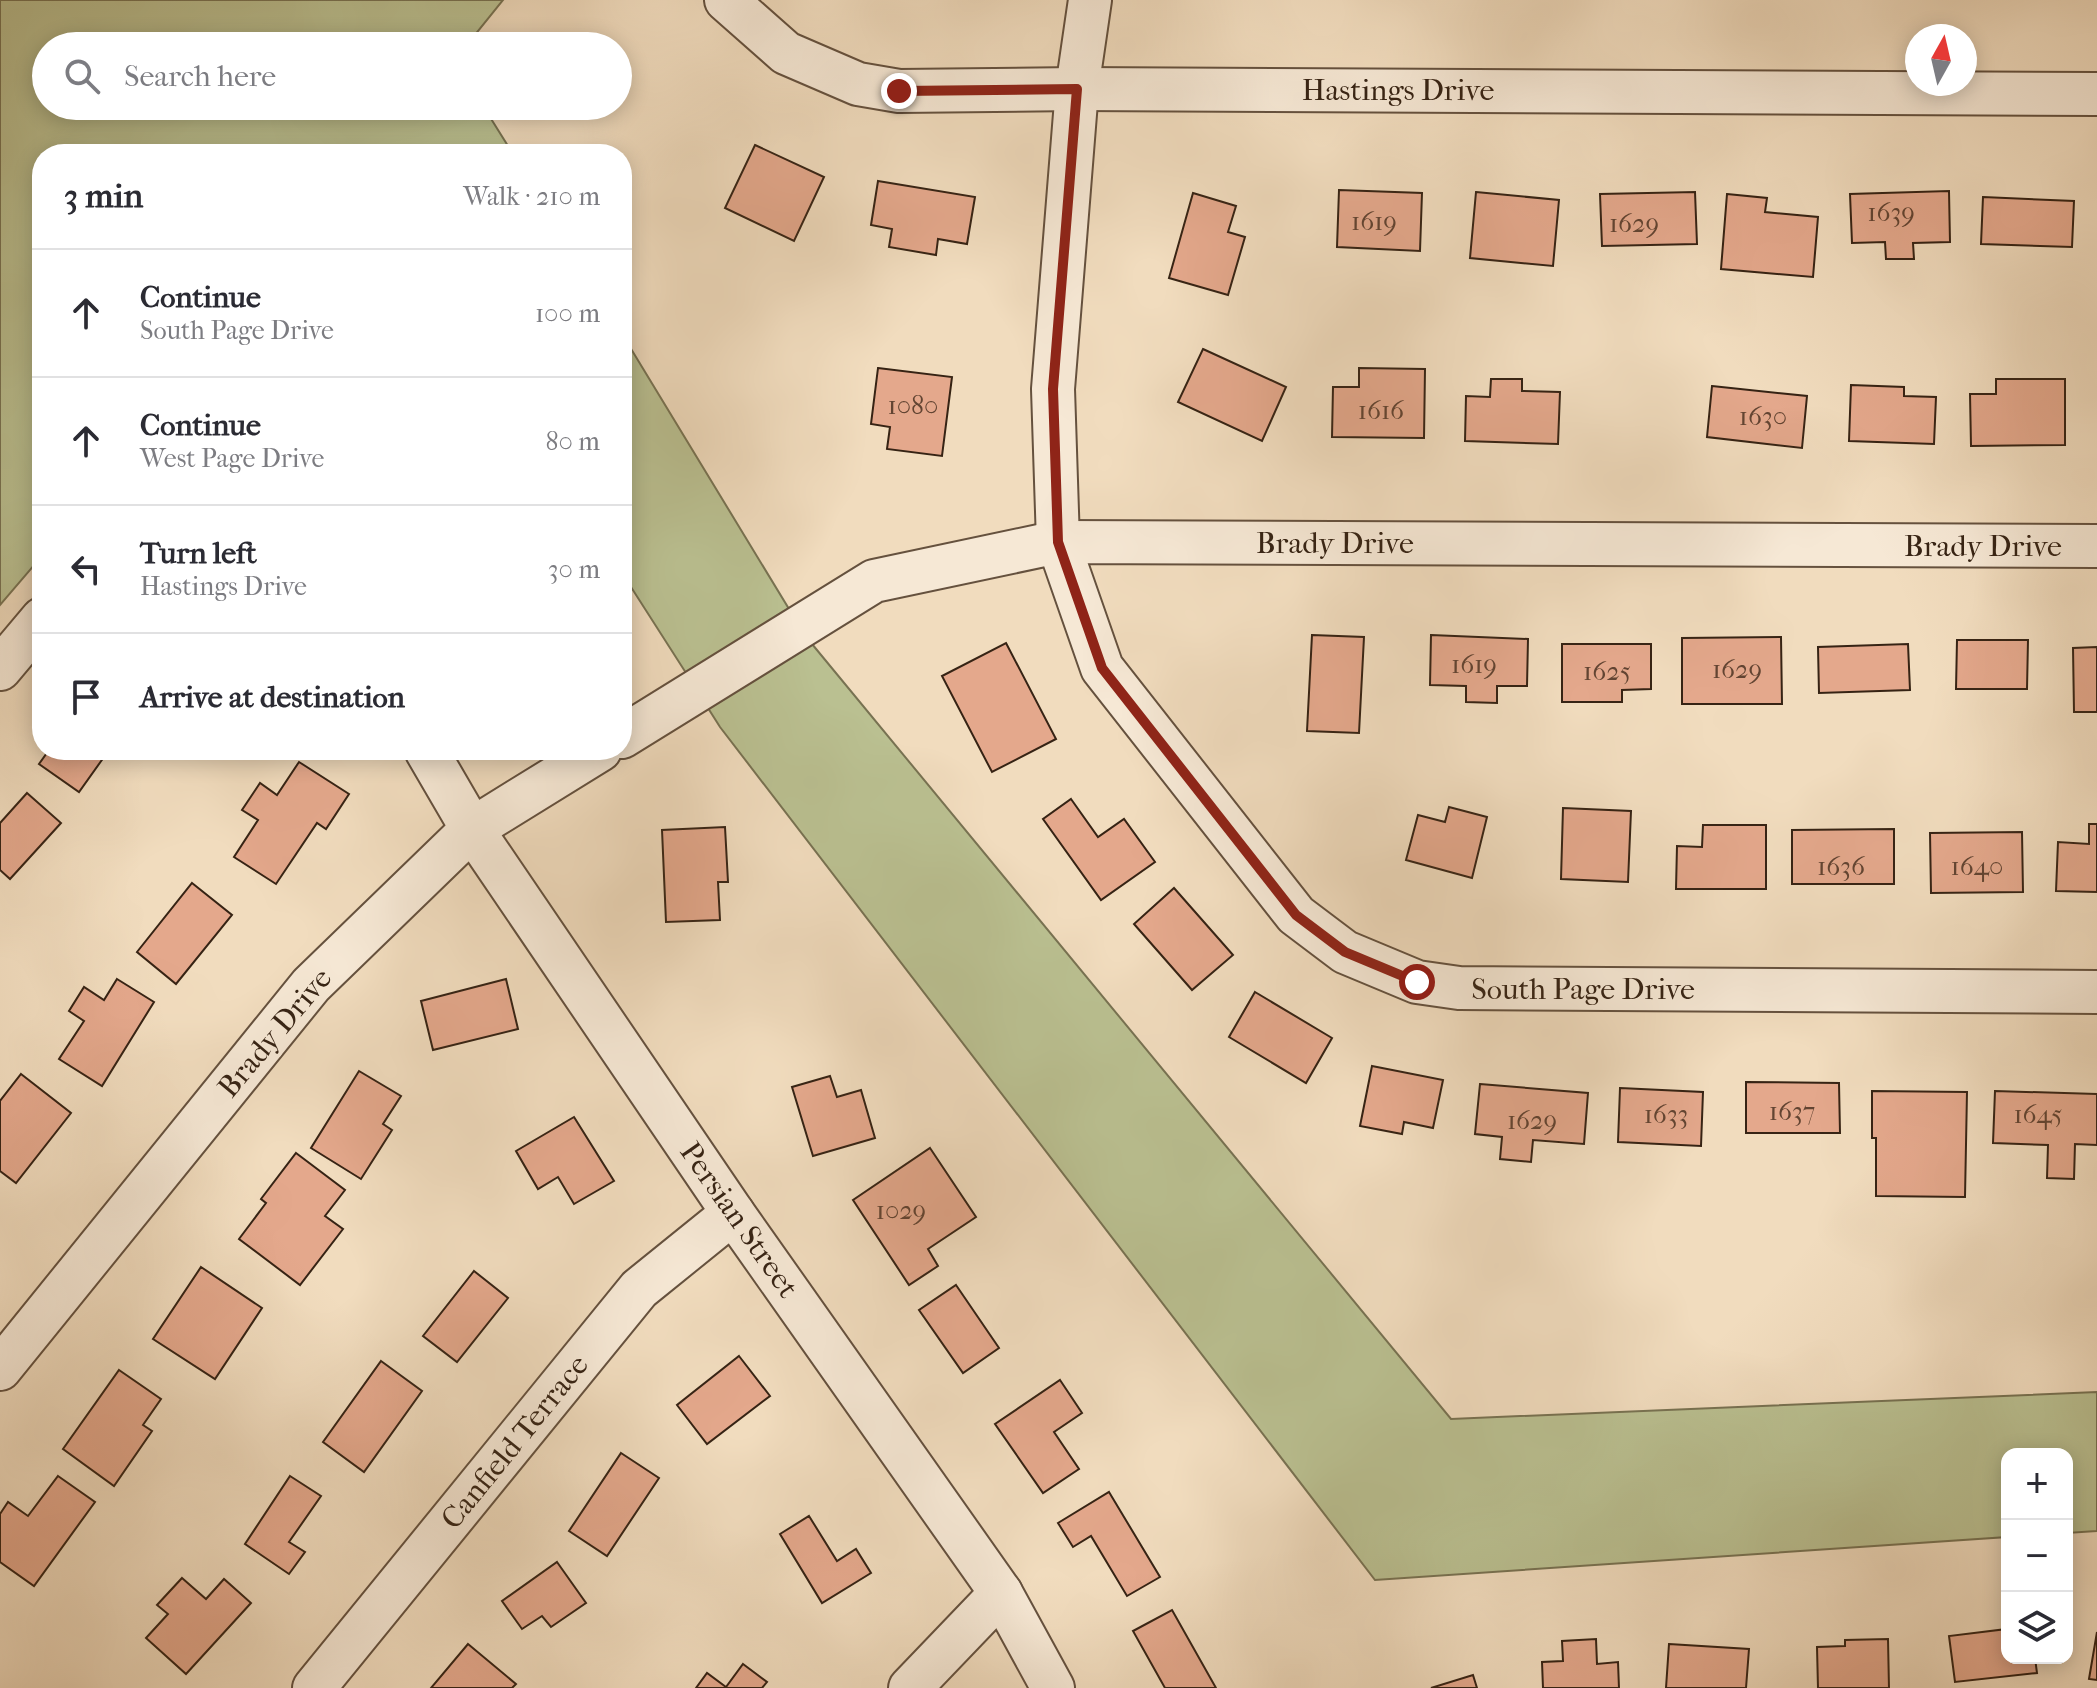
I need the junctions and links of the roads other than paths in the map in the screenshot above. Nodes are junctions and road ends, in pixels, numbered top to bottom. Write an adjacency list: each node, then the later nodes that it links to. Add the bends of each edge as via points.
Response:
1 (726, 0): 3 (street, Hastings Drive, via 786,53 858,84 899,91)
2 (1090, 0): 3 (street, South Page Drive)
3 (1077, 89): 4 (street, Hastings Drive); 5 (street, South Page Drive, via 1053,389)
4 (2097, 94)
5 (1058, 542): 6 (street, Brady Drive); 9 (street, Brady Drive, via 874,581); 13 (street, South Page Drive, via 1102,668 1296,915 1345,952 1417,982 1459,988)
6 (2097, 546)
7 (32, 631): 8 (street)
8 (0, 669)
9 (632, 731)
10 (432, 760): 12 (street, Persian Street)
11 (584, 760): 12 (street, Brady Drive)
12 (472, 829): 14 (street, Persian Street); 15 (street, Brady Drive, via 311,985)
13 (2097, 992)
14 (733, 1213): 16 (street, Persian Street); 17 (street, Canfield Terrace, via 639,1289)
15 (0, 1369)
16 (1001, 1593): 18 (street); 19 (street, Persian Street)
17 (314, 1688)
18 (910, 1688)
19 (1053, 1688)

